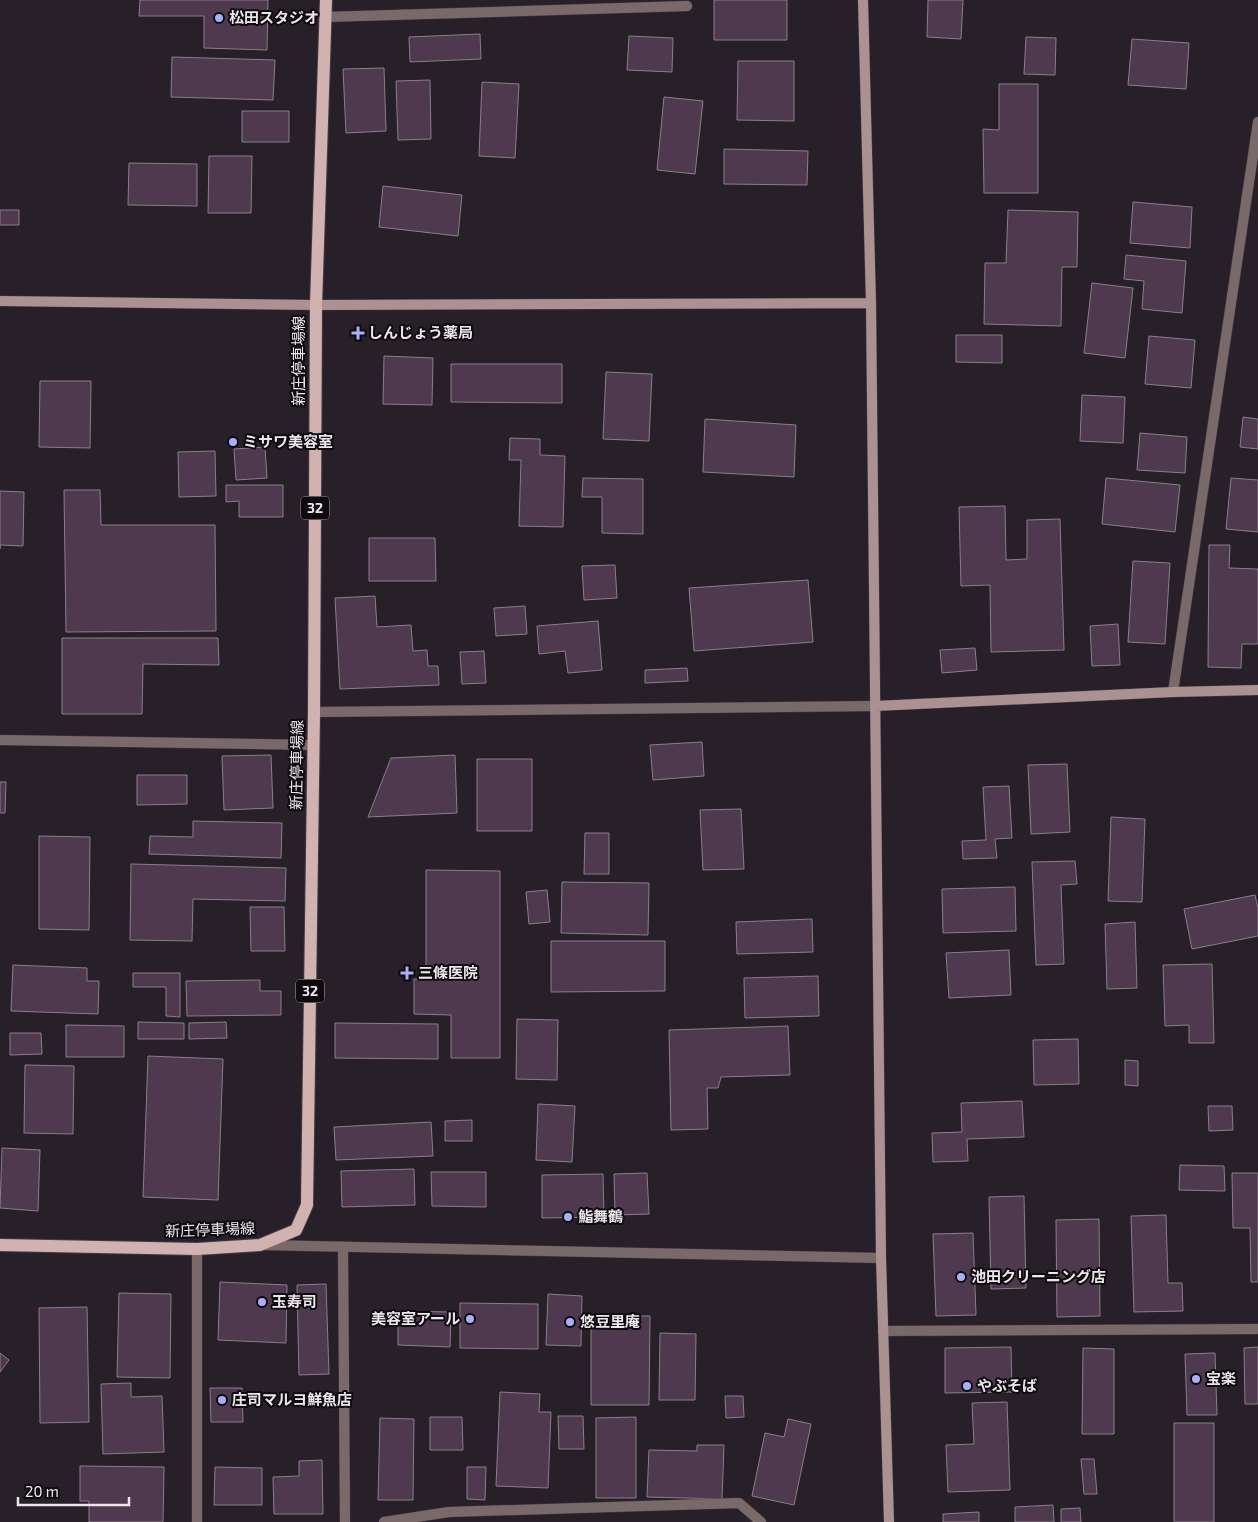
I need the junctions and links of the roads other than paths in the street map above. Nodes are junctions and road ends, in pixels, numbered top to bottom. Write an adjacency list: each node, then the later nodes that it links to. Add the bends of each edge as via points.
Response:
1 (326, 0): 5 (main road, 新庄停車場線 / 32)
2 (863, 0): 8 (street)
3 (602, 4): 4 (street); 5 (street)
4 (688, 6)
5 (325, 17): 9 (main road, 新庄停車場線 / 32)
6 (1258, 122): 11 (street)
7 (0, 301): 9 (street)
8 (871, 303): 9 (street); 12 (street)
9 (316, 305): 13 (main road, 新庄停車場線 / 32)
10 (1258, 690): 11 (street)
11 (1173, 692): 12 (street)
12 (875, 706): 13 (street); 20 (street)
13 (314, 712): 15 (main road, 新庄停車場線 / 32)
14 (0, 740): 15 (street)
15 (313, 745): 17 (main road, 新庄停車場線 / 32, via 306,1205 296,1230)
16 (0, 1245): 19 (main road, 新庄停車場線 / 32)
17 (260, 1245): 18 (street); 19 (main road, 新庄停車場線 / 32)
18 (342, 1247): 20 (street); 24 (street)
19 (197, 1249): 23 (street)
20 (881, 1258): 22 (street)
21 (1258, 1329): 22 (street)
22 (883, 1331): 27 (street)
23 (197, 1522)
24 (345, 1522)
25 (384, 1522): 26 (street, via 449,1512 739,1503)
26 (761, 1522)
27 (888, 1522)

